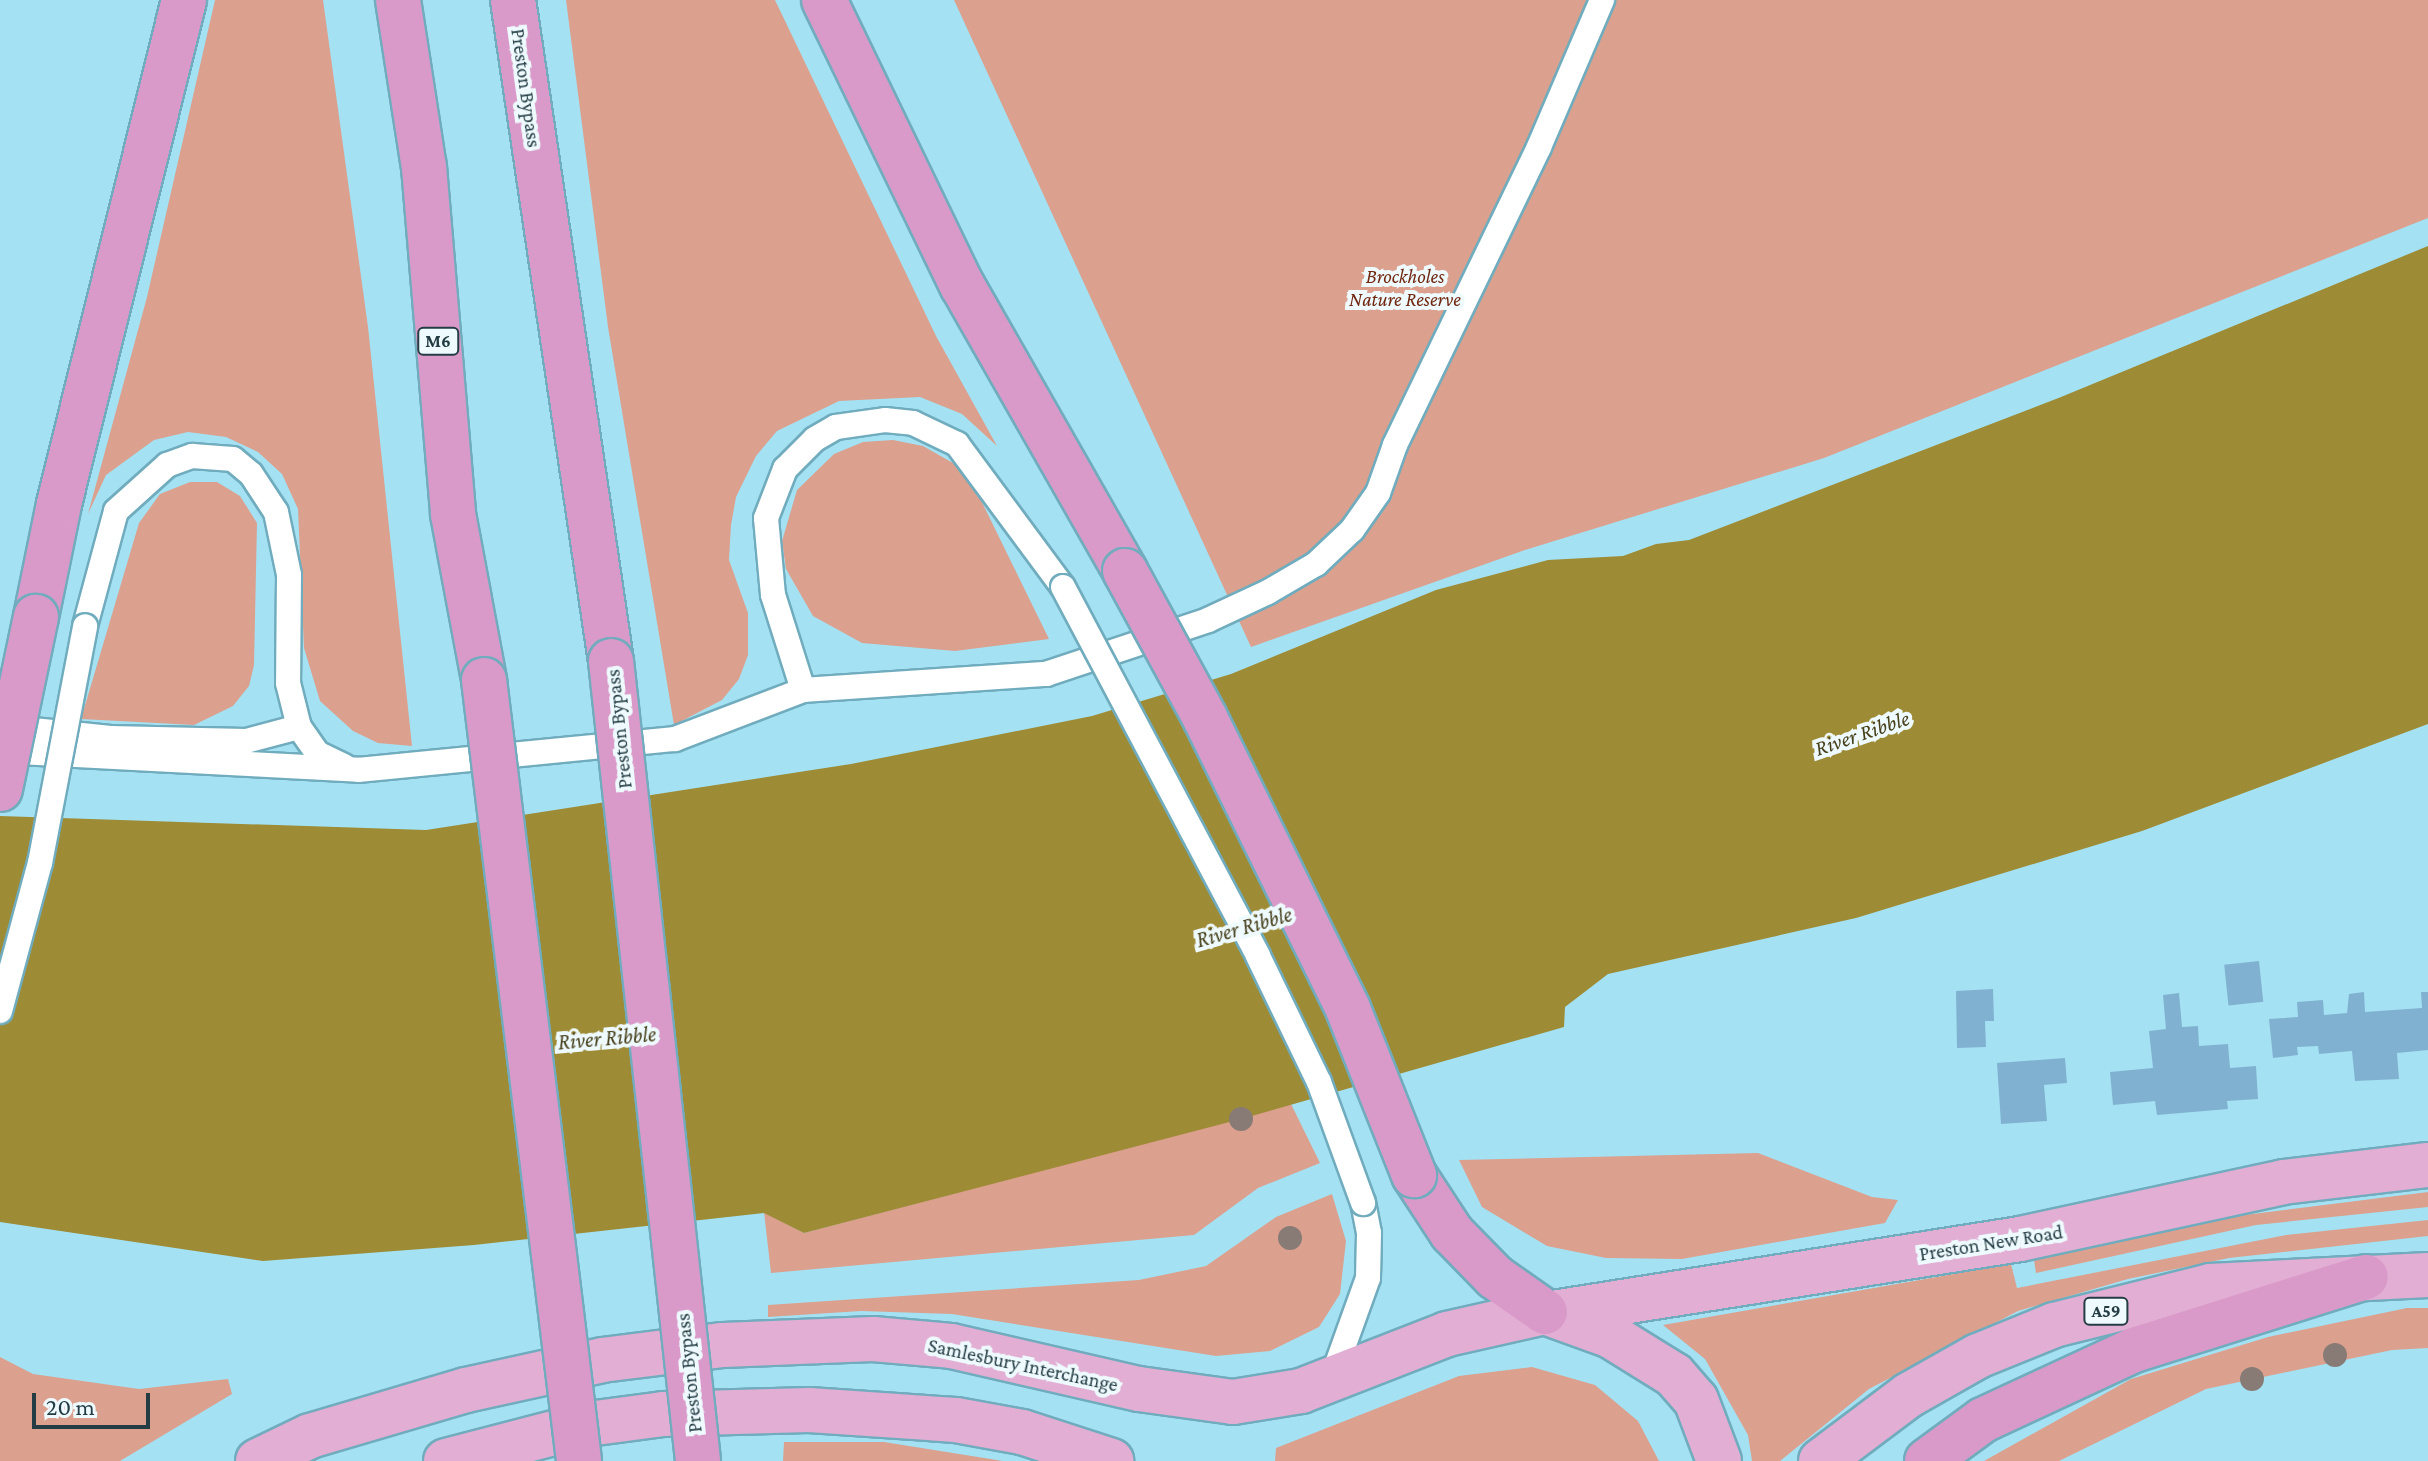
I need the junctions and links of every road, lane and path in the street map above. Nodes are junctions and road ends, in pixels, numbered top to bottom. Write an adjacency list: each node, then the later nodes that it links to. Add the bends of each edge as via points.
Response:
1 (184, 0): 11 (highway, bridge, via 59,504)
2 (398, 0): 20 (highway, M6, bridge, via 424,167 453,514 484,680)
3 (513, 0): 21 (highway, Preston Bypass, bridge, via 611,661)
4 (824, 0): 16 (highway, bridge, via 962,285 1205,718 1348,1009 1414,1175 1452,1233 1495,1277)
5 (1602, 0): 6 (lane, via 1539,147 1395,445 1378,493 1352,530 1316,564 1208,620 1046,674)
6 (803, 690): 10 (lane, via 675,739); 17 (lane, bridge, via 773,595 766,518 785,469 815,439 836,427 885,420 913,423 957,444 1063,587 1319,1082 1369,1233 1368,1278)
7 (0, 727): 8 (lane, via 110,738 246,741)
8 (299, 727): 10 (lane, via 317,753); 12 (lane, bridge, via 288,683 289,575 276,512 251,474 233,459 192,456 167,465 116,511 85,626 40,863)
9 (0, 751): 10 (lane)
10 (353, 770)
11 (0, 789)
12 (0, 1011)
13 (2428, 1165): 16 (highway, Preston New Road, via 2283,1182 2020,1239)
14 (2428, 1275): 15 (highway, A59)
15 (2366, 1277): 24 (highway, A59, via 2210,1286 2054,1325 1978,1356 1909,1395); 25 (highway, via 2134,1350 1983,1420)
16 (1549, 1312): 17 (highway, Samlesbury Interchange, via 1447,1334); 23 (highway, via 1611,1336 1674,1375 1696,1400)
17 (1332, 1378): 18 (highway, Samlesbury Interchange, via 1267,1400 1233,1402 1139,1389 951,1346 873,1339 723,1345 602,1360 466,1390 310,1436)
18 (258, 1461)
19 (446, 1461): 22 (highway, via 588,1424 663,1414 809,1410 956,1420 1022,1432)
20 (579, 1461)
21 (698, 1461)
22 (1111, 1461)
23 (1719, 1461)
24 (1821, 1461)
25 (1927, 1461)

